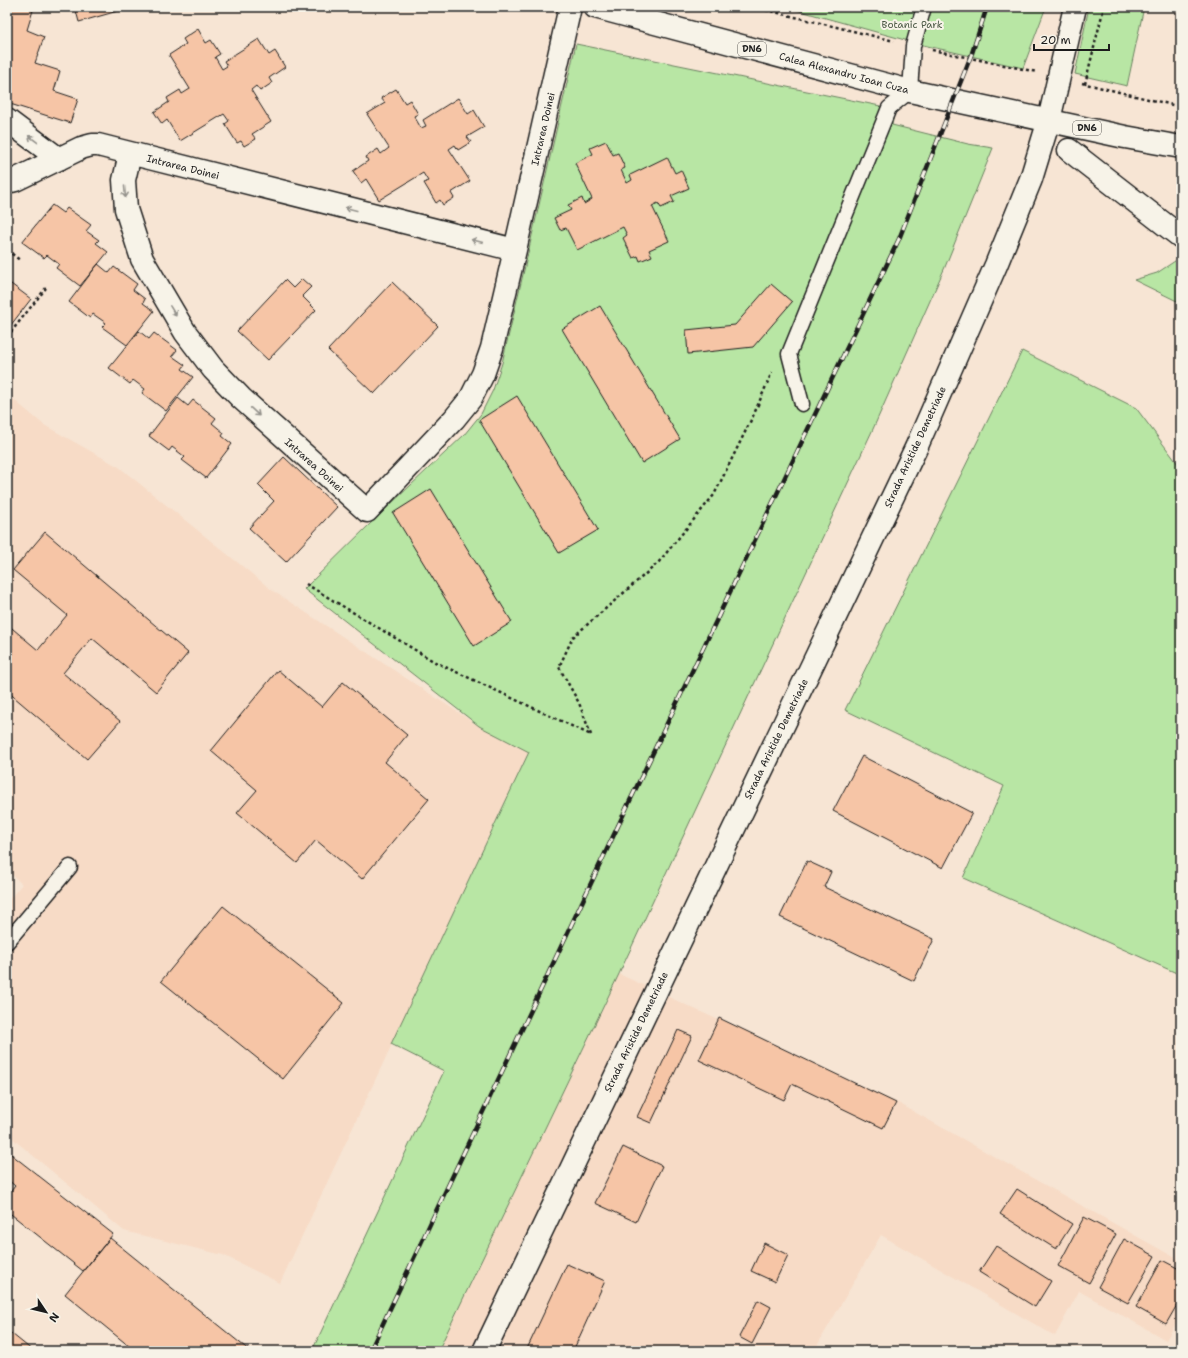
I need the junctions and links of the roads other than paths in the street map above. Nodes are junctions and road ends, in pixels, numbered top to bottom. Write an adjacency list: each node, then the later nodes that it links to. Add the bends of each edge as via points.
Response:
1 (570, 7): 14 (street, Intrarea Doinei)
2 (595, 7): 5 (street, Calea Alexandru Ioan Cuza / DN6)
3 (924, 7): 5 (lane, via 913,46)
4 (1075, 7): 7 (street, Strada Aristide Demetriade)
5 (910, 91): 7 (street, Calea Alexandru Ioan Cuza / DN6); 15 (lane, via 889,108 789,354)
6 (7, 120): 11 (street, one-way to 6)
7 (1049, 120): 8 (street, DN6); 18 (street, Strada Aristide Demetriade, via 1031,179 916,448)
8 (1181, 147)
9 (1069, 150): 13 (street)
10 (130, 154): 11 (street, Intrarea Doinei, via 92,145); 14 (street, Intrarea Doinei, one-way to 10); 14 (street, Intrarea Doinei, one-way to 14, via 124,180 126,209 142,259 185,332 213,369 241,398 367,511 471,398 492,348)
11 (59, 159): 12 (street, Intrarea Doinei)
12 (7, 182)
13 (1181, 236)
14 (515, 250)
15 (802, 404)
16 (70, 867): 17 (lane)
17 (7, 942)
18 (484, 1351)

